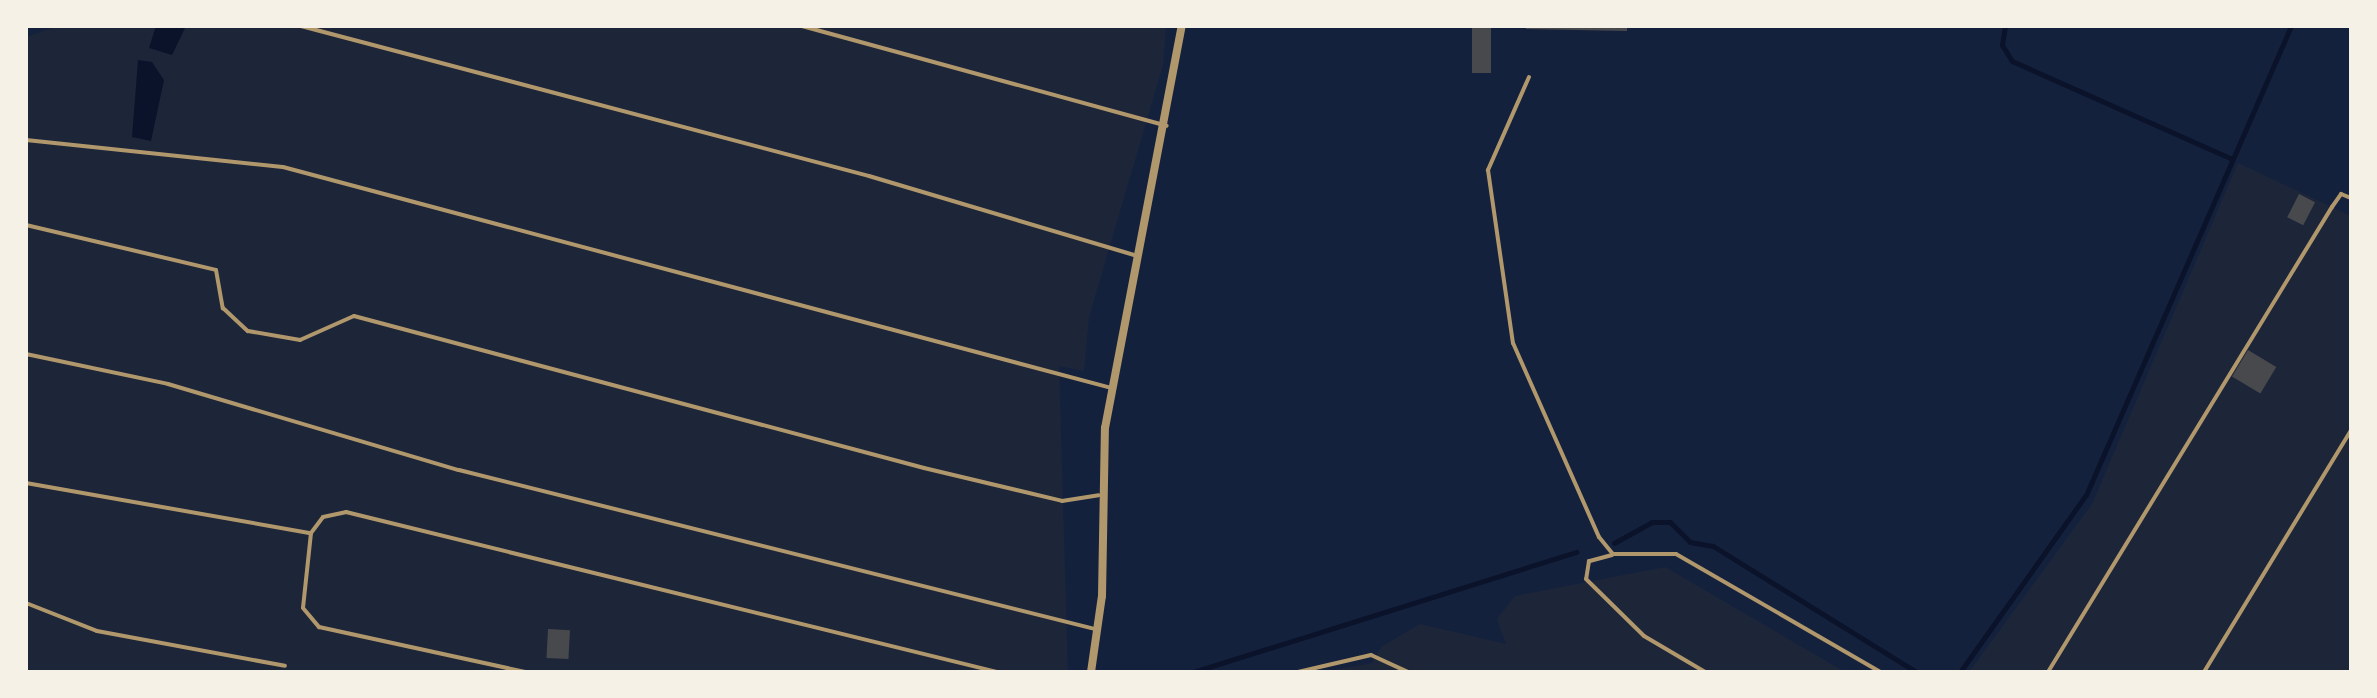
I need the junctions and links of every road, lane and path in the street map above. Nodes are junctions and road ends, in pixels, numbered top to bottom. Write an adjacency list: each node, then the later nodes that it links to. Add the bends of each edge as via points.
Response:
1 (301, 26): 9 (lane, via 869,176)
2 (802, 26): 5 (lane)
3 (1182, 26): 5 (street)
4 (1529, 77): 16 (lane, via 1488,170 1513,343 1599,537)
5 (1167, 126): 9 (street)
6 (26, 140): 11 (lane, via 283,167)
7 (2351, 198): 27 (lane, via 2341,194 2332,207)
8 (26, 225): 14 (lane, via 216,270 223,308 248,331 300,340 354,316 1062,501)
9 (1140, 256): 11 (street)
10 (26, 354): 18 (lane, via 168,384 459,470)
11 (1113, 389): 14 (street)
12 (2351, 430): 28 (lane)
13 (26, 483): 15 (lane)
14 (1099, 495): 18 (street)
15 (311, 533): 20 (lane, via 303,608 319,627); 21 (lane, via 323,517 346,512)
16 (1613, 554): 25 (lane, via 1589,561 1586,579 1644,636); 26 (lane, via 1676,554)
17 (26, 603): 19 (lane, via 97,631)
18 (1097, 629): 22 (street)
19 (285, 666)
20 (525, 672)
21 (997, 672)
22 (1091, 672)
23 (1298, 672): 24 (lane, via 1371,655)
24 (1408, 672)
25 (1705, 672)
26 (1880, 672)
27 (2048, 672)
28 (2204, 672)

